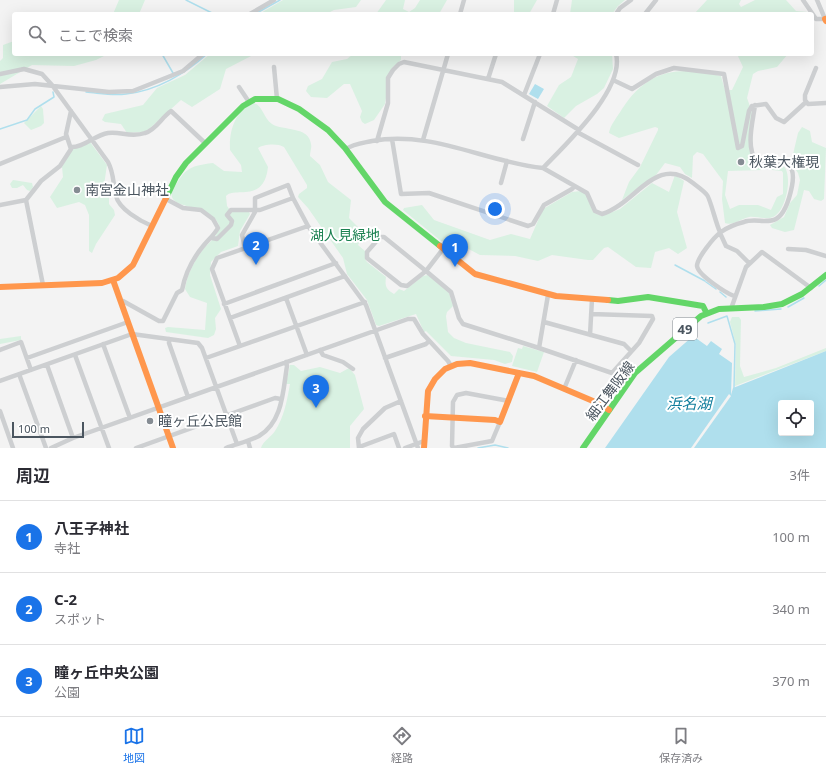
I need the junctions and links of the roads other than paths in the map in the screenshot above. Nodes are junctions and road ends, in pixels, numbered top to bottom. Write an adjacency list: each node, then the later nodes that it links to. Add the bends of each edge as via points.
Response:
1 (274, 0): 8 (street)
2 (464, 0): 9 (street)
3 (557, 0): 10 (street)
4 (631, 0): 11 (street)
5 (656, 0): 12 (street)
6 (803, 0): 13 (street)
7 (817, 0): 15 (street)
8 (253, 12)
9 (461, 12)
10 (554, 12)
11 (618, 12)
12 (647, 12)
13 (811, 12)
14 (814, 16): 15 (street, via 816,19)
15 (825, 20)
16 (200, 56): 27 (street, via 179,73 133,91 109,92)
17 (447, 56): 23 (street)
18 (495, 56): 25 (street)
19 (539, 56): 30 (street)
20 (616, 56): 26 (street, via 617,70)
21 (274, 67): 31 (street)
22 (816, 68): 34 (street, via 805,95)
23 (443, 70): 25 (street); 43 (street, via 404,62 398,64 387,83 388,103); 44 (street)
24 (0, 74): 27 (street, via 30,69 42,74)
25 (488, 79): 30 (street, via 502,82)
26 (614, 80): 36 (street, via 632,89 656,74 674,68 724,74 738,148 742,146 750,108); 38 (street)
27 (52, 85): 28 (street); 37 (street)
28 (0, 87)
29 (239, 87): 32 (street)
30 (524, 95): 33 (street)
31 (277, 99): 32 (street, via 264,98); 47 (street, via 312,117)
32 (249, 102): 45 (street)
33 (535, 102): 38 (street); 42 (street)
34 (806, 102): 35 (street); 36 (street, via 784,122 777,119 766,104)
35 (826, 103)
36 (755, 105): 61 (street, via 751,140 754,158 760,164 780,162 788,166 792,173 790,191 778,218 770,221 749,220)
37 (71, 111): 39 (street); 40 (street)
38 (578, 131): 50 (street); 51 (street)
39 (66, 137): 46 (street); 49 (street)
40 (91, 139): 45 (street, via 112,132 123,135 143,134 171,111); 46 (street, via 79,146); 59 (street, via 110,167 119,203)
41 (392, 139): 43 (street); 44 (street); 53 (street, via 401,194 429,193 531,226 544,205)
42 (523, 139)
43 (377, 140): 47 (street)
44 (423, 140): 48 (street)
45 (205, 144): 55 (street, via 182,167)
46 (71, 147): 56 (street, via 60,166 41,181)
47 (346, 149): 64 (street, via 381,197)
48 (507, 161): 51 (street); 52 (street)
49 (0, 164)
50 (638, 165)
51 (543, 168): 53 (street)
52 (502, 183)
53 (574, 187): 61 (street, via 588,193 595,211 602,214 619,207 659,176 668,173 678,174 708,196)
54 (293, 198): 58 (street); 58 (street, via 288,185 257,196 254,201); 60 (street)
55 (166, 199): 59 (street); 62 (street, via 182,208 199,210 213,219 218,228)
56 (26, 200): 57 (street); 73 (street)
57 (0, 205)
58 (255, 210): 62 (street, via 229,211 227,215 232,221 231,225 217,239); 63 (street, via 242,235)
59 (152, 226): 72 (street, via 132,265)
60 (308, 226): 63 (street); 67 (street)
61 (720, 233): 68 (street, via 726,246 737,251); 77 (street, via 698,261 697,268 701,274)
62 (212, 238): 80 (street, via 204,244 185,275 182,290 177,293 163,322)
63 (245, 248): 82 (street, via 217,258 212,269)
64 (443, 249): 69 (street); 76 (street, via 475,274)
65 (788, 249): 66 (street)
66 (826, 256)
67 (336, 263): 71 (street); 82 (street)
68 (749, 263): 75 (street, via 764,252); 77 (street)
69 (426, 271): 69 (street, via 384,237 380,237 367,252 369,260 404,287); 97 (street, via 451,292 458,318 463,324)
70 (826, 274): 75 (street, 細江舞阪線 / 49)
71 (346, 276): 78 (street); 81 (street)
72 (113, 280): 73 (street, via 102,283); 80 (street)
73 (43, 285): 74 (street)
74 (0, 287)
75 (811, 288): 83 (street, 細江舞阪線 / 49, via 780,305)
76 (548, 295): 79 (street); 88 (street)
77 (734, 296): 83 (street)
78 (286, 298): 86 (street); 89 (street)
79 (592, 299): 84 (street, via 654,297 703,306); 85 (street)
80 (121, 302): 87 (street)
81 (365, 302): 89 (street); 90 (street)
82 (224, 304): 86 (street)
83 (732, 306): 84 (street, 細江舞阪線 / 49)
84 (706, 312): 122 (street, 細江舞阪線 / 49, via 640,368)
85 (591, 314): 92 (street); 100 (street, via 652,316 653,319)
86 (230, 318): 96 (street)
87 (128, 322): 91 (street); 103 (street)
88 (544, 322): 92 (street); 97 (street)
89 (296, 326): 96 (street); 102 (street)
90 (375, 330): 94 (street, via 411,318); 99 (street); 105 (street)
91 (132, 334): 93 (street); 95 (street); 121 (street)
92 (590, 335): 100 (street, via 624,344)
93 (169, 339): 104 (street, via 198,343); 117 (street)
94 (429, 341): 105 (street); 109 (street)
95 (103, 344): 101 (street); 127 (street)
96 (240, 346): 104 (street)
97 (539, 348): 106 (street)
98 (0, 350): 103 (street, via 21,342)
99 (320, 350): 102 (street); 110 (street, via 323,355 343,362)
100 (632, 351): 106 (street, via 612,373)
101 (75, 355): 108 (street); 129 (street)
102 (306, 355): 107 (street)
103 (27, 358): 111 (street)
104 (206, 358): 115 (street)
105 (386, 358): 120 (street)
106 (576, 360): 116 (street)
107 (286, 362): 115 (street); 118 (street)
108 (47, 364): 111 (street); 131 (street)
109 (451, 366): 112 (street, via 470,364); 125 (street, via 430,386)
110 (353, 369)
111 (31, 370): 113 (street)
112 (519, 373): 116 (street); 119 (street)
113 (19, 374): 114 (street); 138 (street)
114 (0, 381)
115 (216, 387): 117 (street); 124 (street)
116 (564, 388): 122 (street)
117 (188, 397): 121 (street)
118 (281, 399): 124 (street, via 275,398); 132 (street, via 273,424)
119 (509, 401): 126 (street, via 459,393 453,399); 128 (street)
120 (401, 402): 135 (street); 136 (street, via 385,408 363,429 359,435)
121 (159, 407): 127 (street); 130 (street)
122 (609, 410): 147 (street, 細江舞阪線 / 49)
123 (0, 411): 137 (street)
124 (226, 416): 130 (street); 133 (street)
125 (425, 416): 126 (street); 134 (street)
126 (452, 417): 128 (street); 128 (street, via 454,448 492,441)
127 (130, 418): 129 (street)
128 (500, 422)
129 (101, 428): 131 (street); 140 (street)
130 (169, 436): 141 (street); 142 (street)
131 (73, 438): 139 (street)
132 (248, 440): 133 (street); 144 (street)
133 (237, 444): 143 (street)
134 (424, 445): 135 (street)
135 (417, 446): 146 (street)
136 (359, 447): 145 (street, via 394,434)
137 (13, 448)
138 (46, 448)
139 (51, 448)
140 (109, 448)
141 (136, 448)
142 (173, 448)
143 (226, 448)
144 (250, 448)
145 (399, 448)
146 (405, 448)
147 (583, 448)

